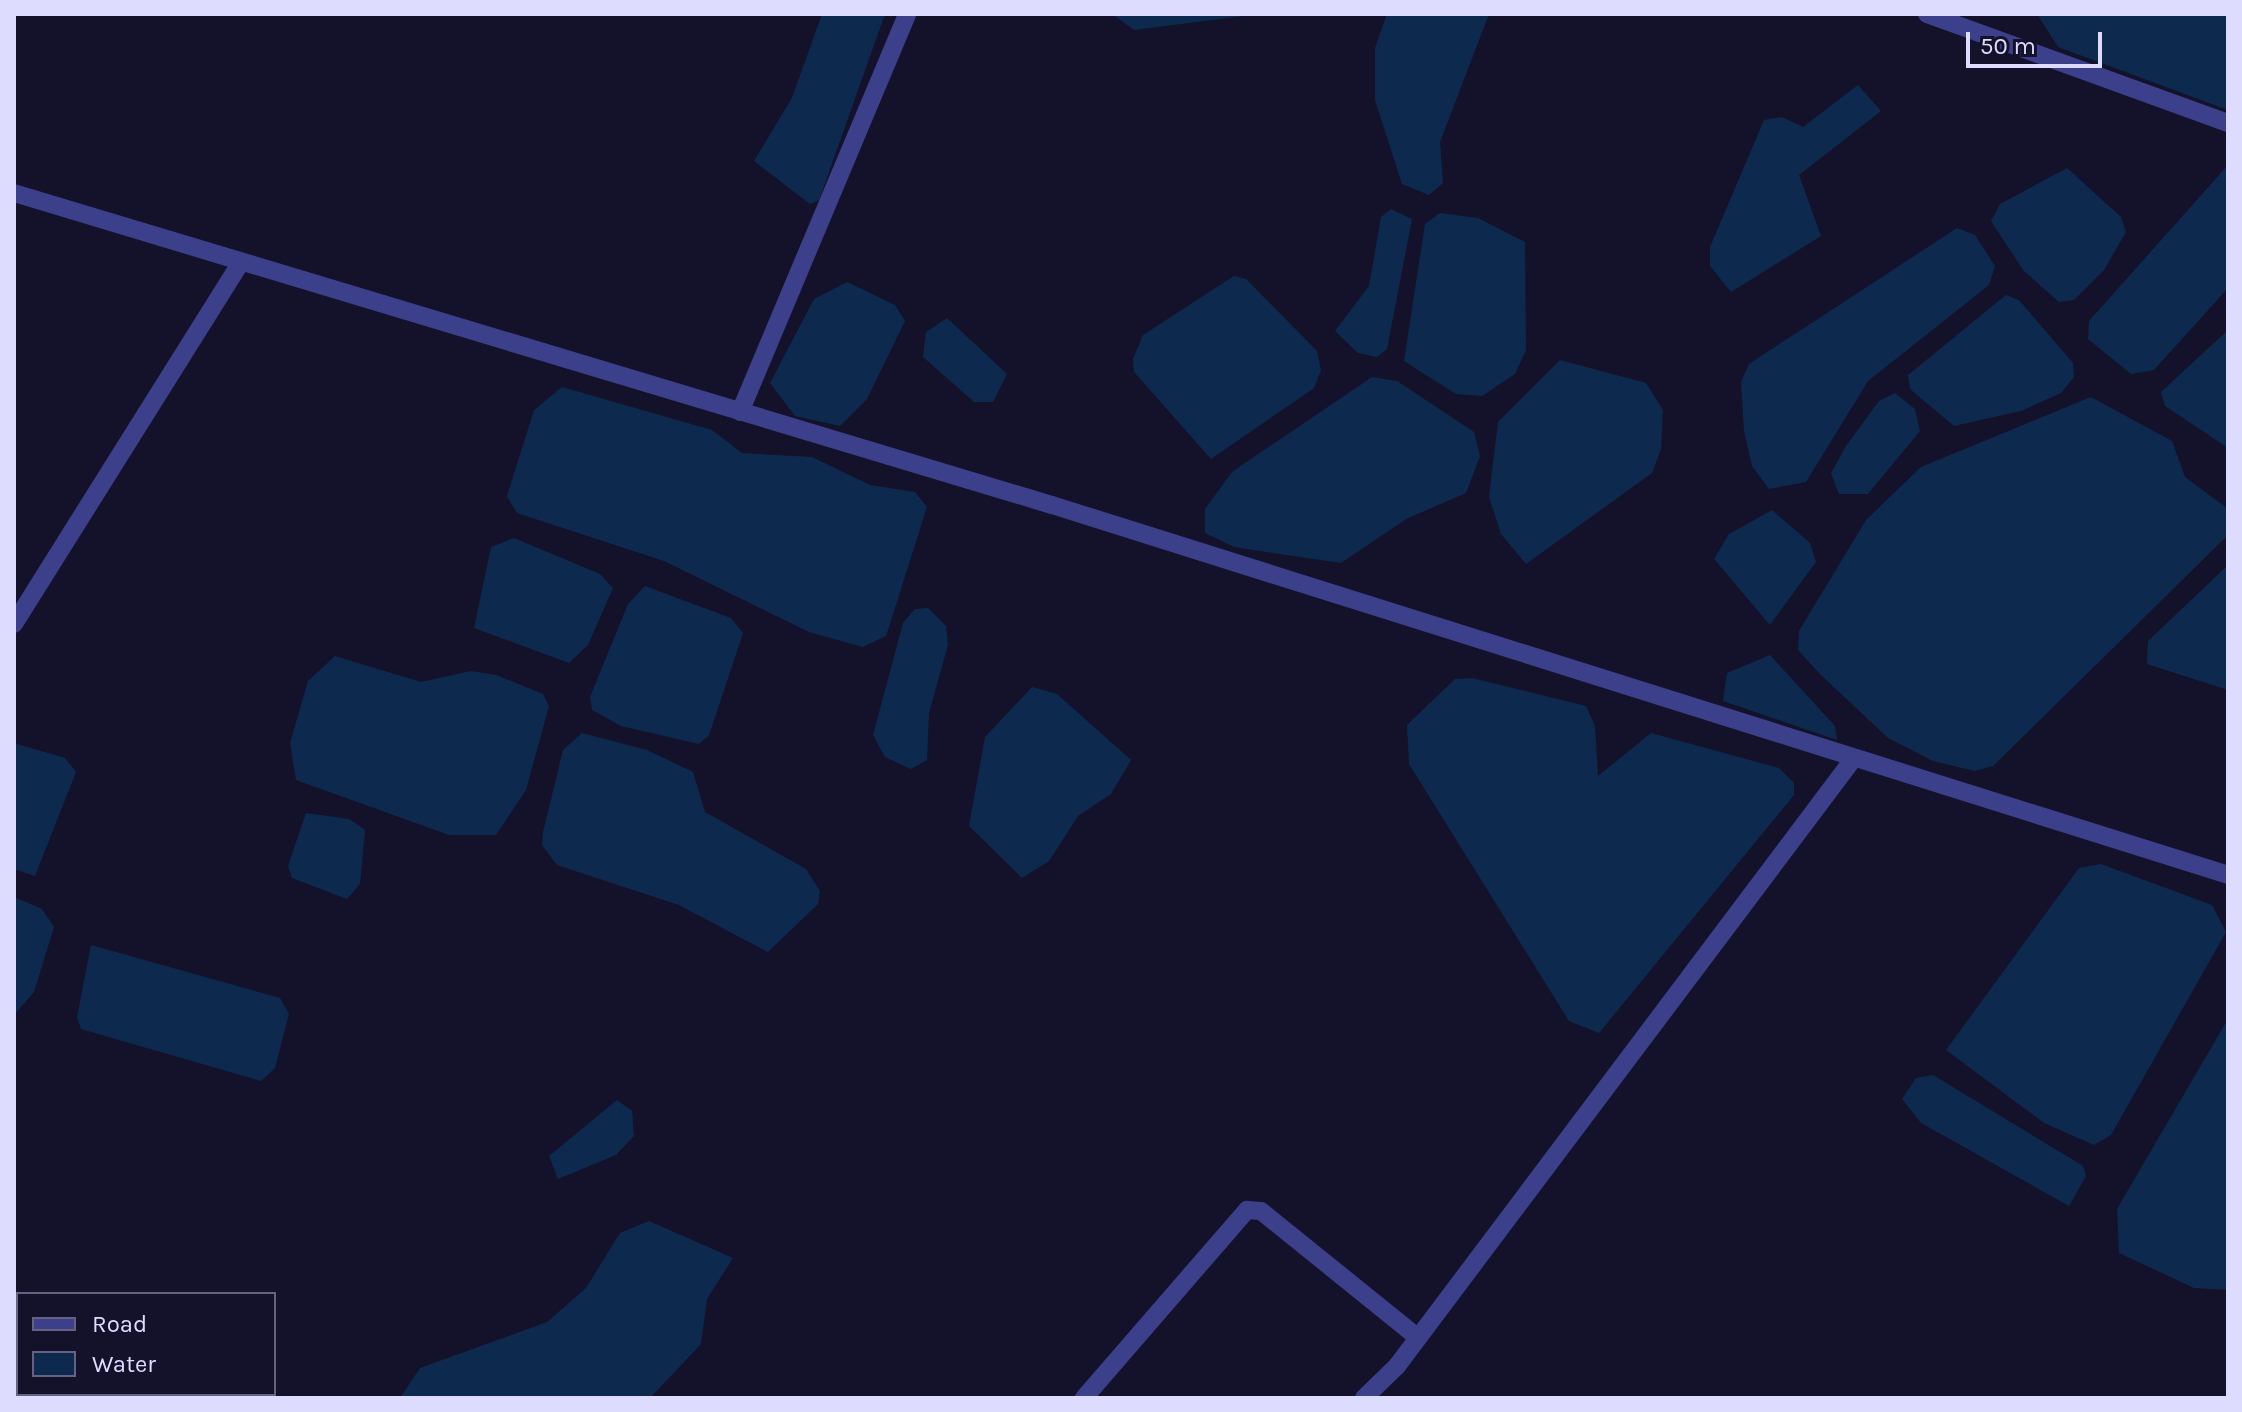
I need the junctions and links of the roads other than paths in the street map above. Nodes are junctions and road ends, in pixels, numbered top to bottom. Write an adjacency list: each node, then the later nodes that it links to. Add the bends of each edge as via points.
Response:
1 (907, 14): 6 (street)
2 (1927, 14): 3 (street)
3 (2228, 123)
4 (14, 193): 5 (street)
5 (241, 262): 6 (street); 7 (street)
6 (740, 412): 8 (street)
7 (14, 624)
8 (1854, 758): 9 (street); 10 (street)
9 (2228, 875)
10 (1417, 1337): 11 (street, via 1261,1211 1247,1210); 12 (street)
11 (1084, 1398)
12 (1364, 1398)

